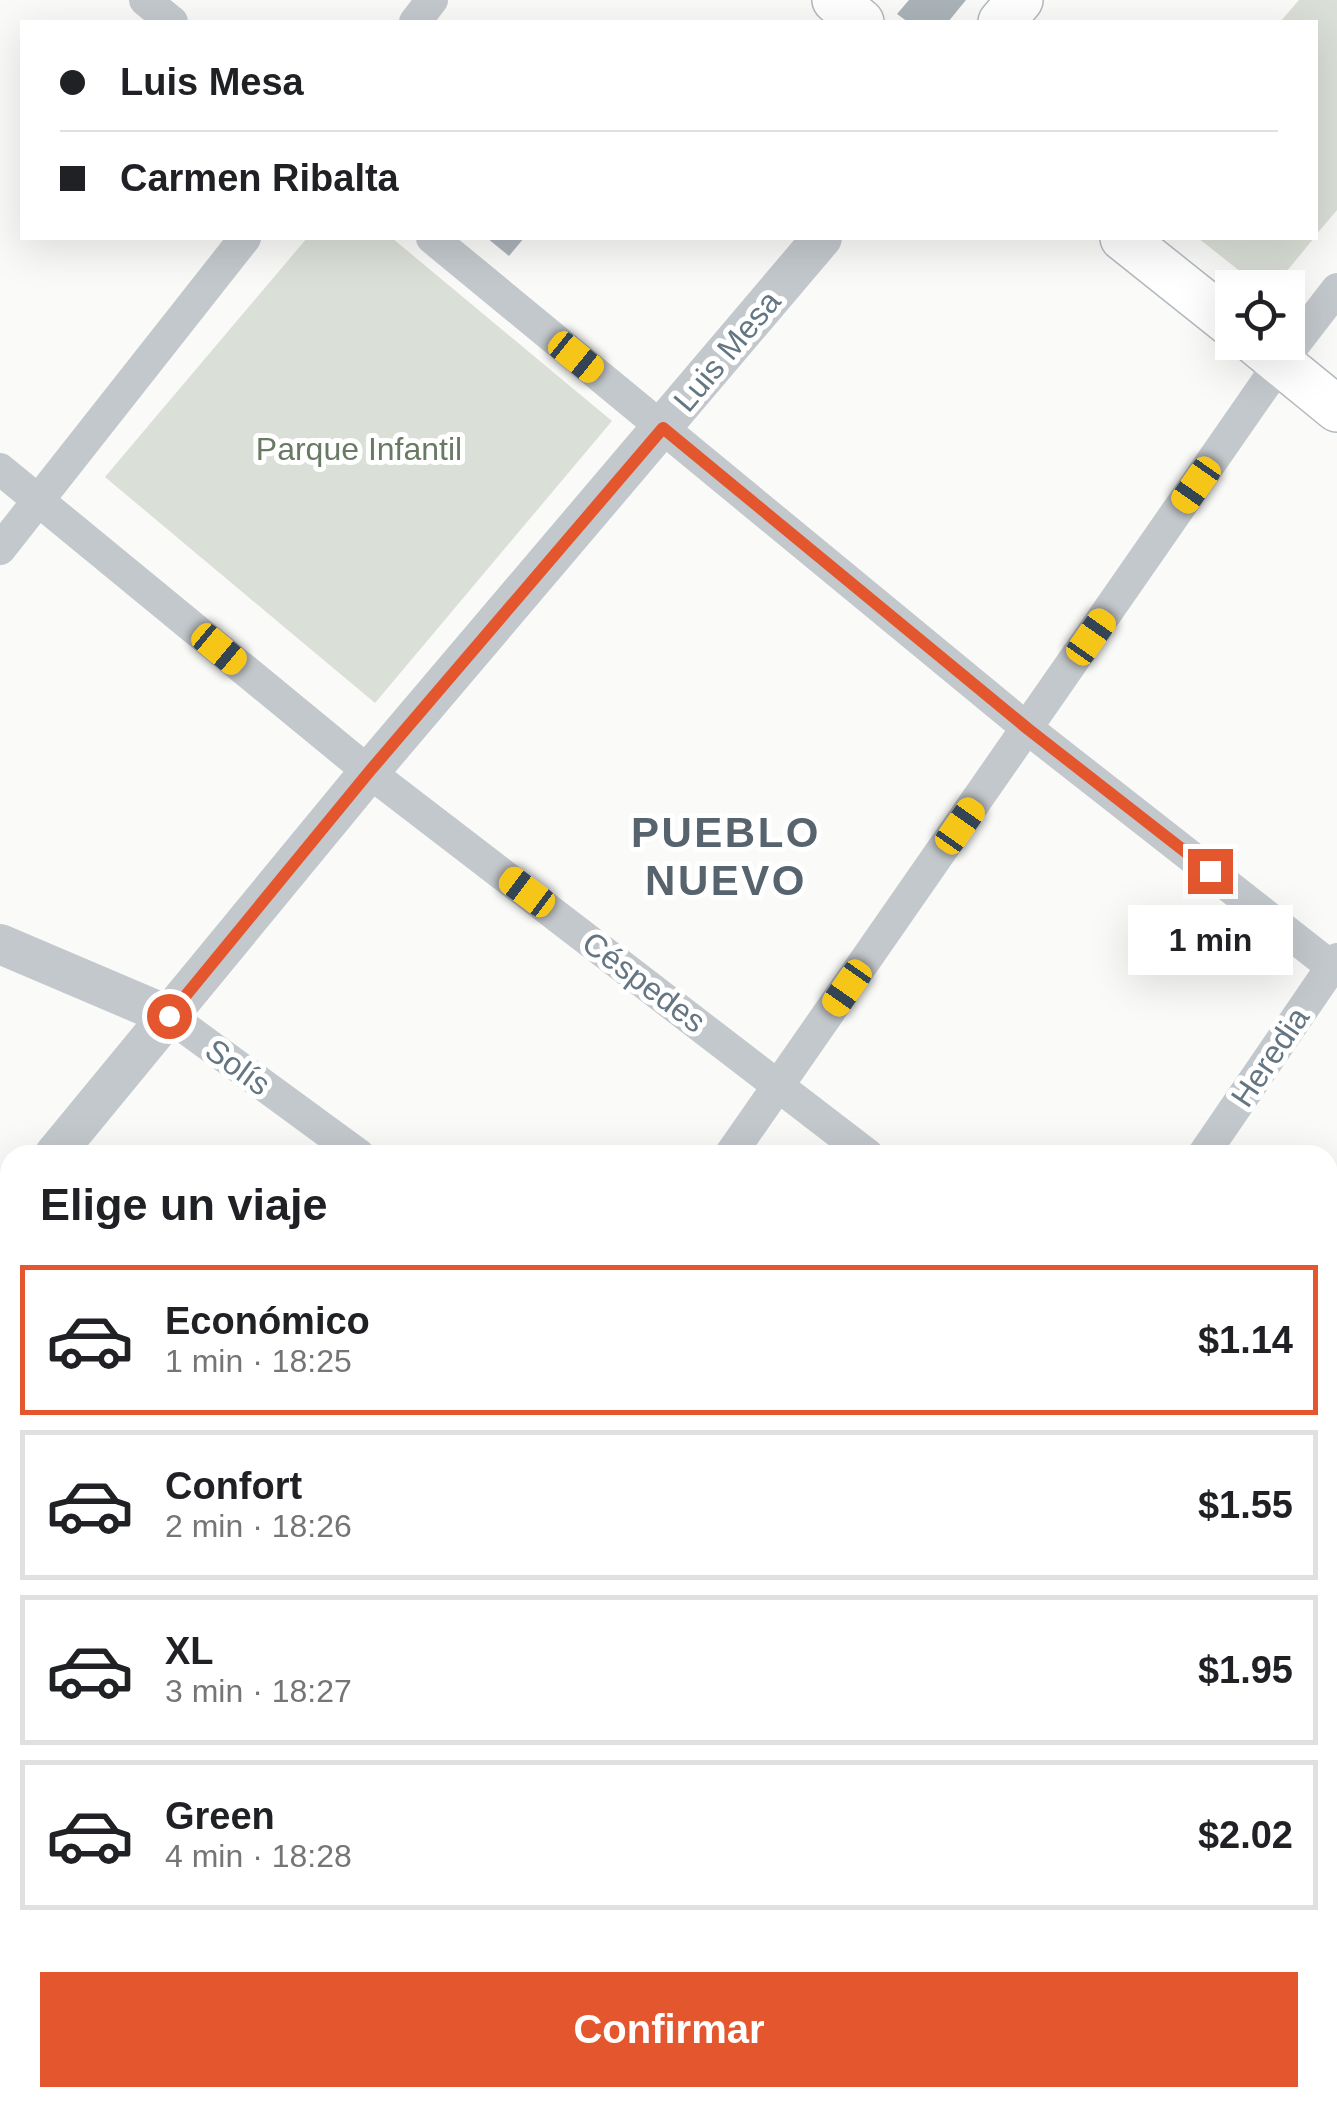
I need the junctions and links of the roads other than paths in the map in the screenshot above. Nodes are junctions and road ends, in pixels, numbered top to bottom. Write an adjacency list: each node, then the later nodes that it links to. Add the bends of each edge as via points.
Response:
1 (145, 0): 5 (street)
2 (432, 0): 6 (street)
3 (835, 0): 7 (main road)
4 (1020, 0): 8 (main road)
5 (170, 20)
6 (416, 20)
7 (859, 20)
8 (1003, 20)
9 (243, 240): 21 (street)
10 (434, 240): 19 (street)
11 (820, 240): 19 (street, Luis Mesa)
12 (1126, 240): 14 (main road)
13 (1337, 288): 15 (street)
14 (1215, 311)
15 (1305, 317)
16 (1262, 360): 23 (street)
17 (1277, 360): 18 (main road)
18 (1337, 409)
19 (663, 428): 23 (street); 24 (street, Luis Mesa)
20 (0, 469): 21 (street, Céspedes)
21 (39, 502): 22 (street); 24 (street, Céspedes)
22 (0, 549)
23 (1028, 729): 26 (street); 28 (street)
24 (369, 772): 27 (street, Luis Mesa); 28 (street, Céspedes)
25 (0, 944): 27 (street, Solís)
26 (1335, 965): 33 (street, Heredia)
27 (169, 1016): 29 (street, Luis Mesa); 30 (street, Solís)
28 (779, 1085): 31 (street); 32 (street, Céspedes)
29 (62, 1145)
30 (345, 1145)
31 (737, 1145)
32 (855, 1145)
33 (1210, 1145)

